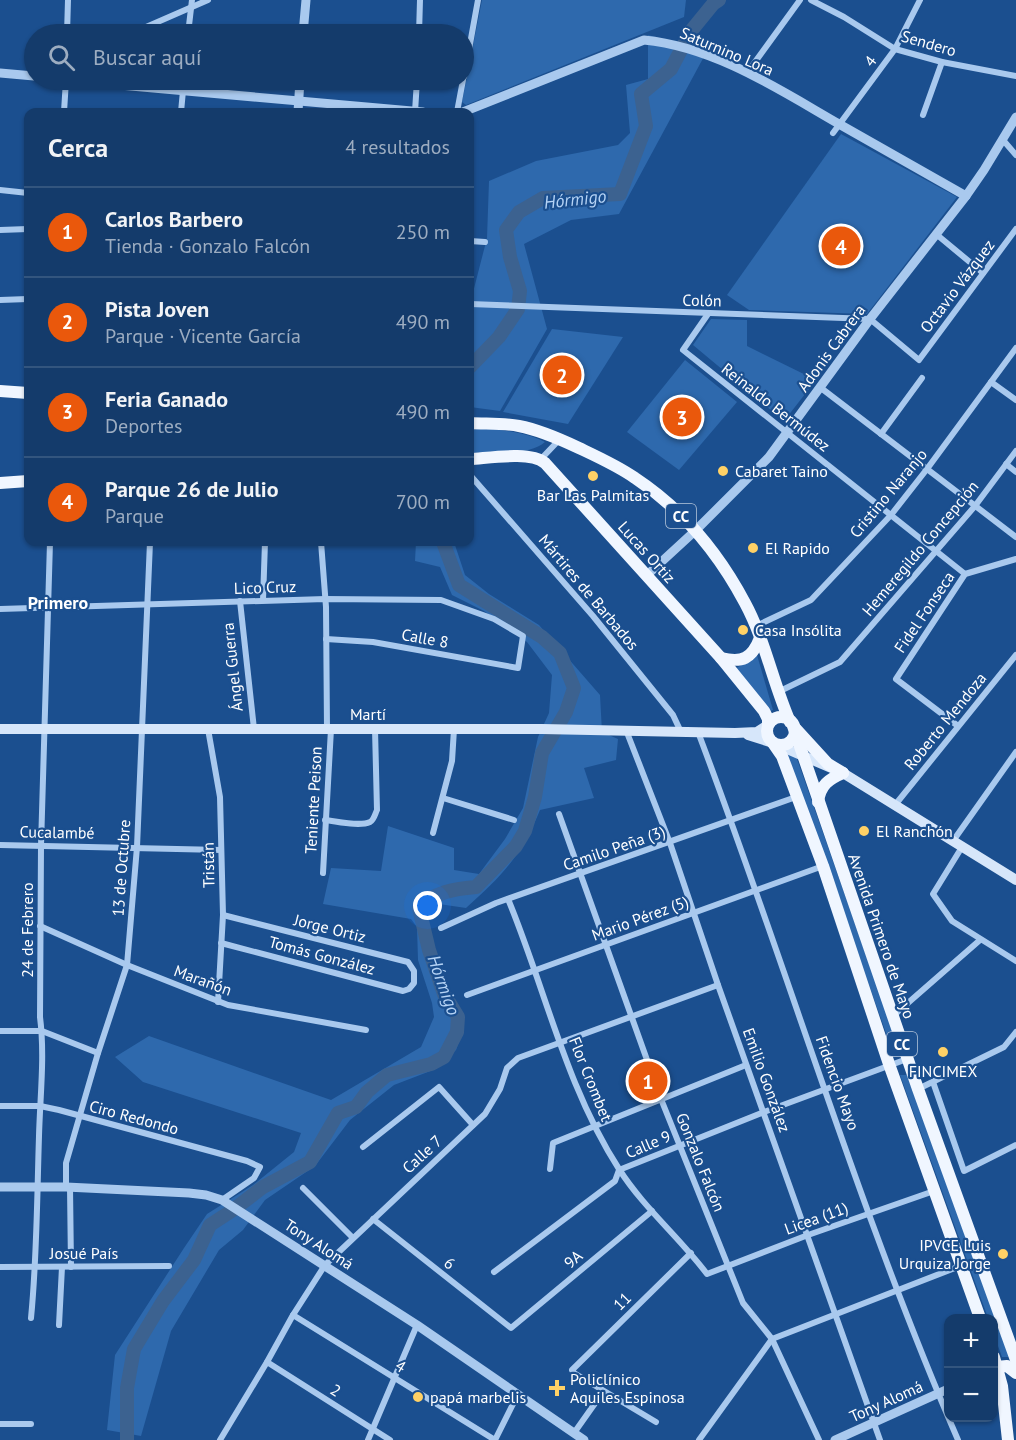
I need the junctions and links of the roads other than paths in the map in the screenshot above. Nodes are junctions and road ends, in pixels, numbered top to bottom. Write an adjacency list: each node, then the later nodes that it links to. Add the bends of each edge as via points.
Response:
1 (68, 0): 10 (street)
2 (208, 0): 9 (street)
3 (306, 0): 13 (street)
4 (420, 0): 14 (street)
5 (478, 0): 15 (street)
6 (800, 0): 19 (street)
7 (811, 0): 16 (street, Sendero)
8 (921, 0): 16 (street, 4)
9 (191, 3): 11 (street); 12 (street)
10 (67, 24)
11 (150, 24)
12 (189, 24)
13 (304, 24)
14 (419, 24)
15 (473, 24)
16 (895, 49): 17 (street, Sendero); 38 (street, 4)
17 (942, 62): 21 (street, Sendero); 36 (street)
18 (0, 73): 20 (street)
19 (747, 73): 35 (street, Saturnino Lora, via 689,48 644,40); 38 (street, Saturnino Lora)
20 (24, 75)
21 (1016, 76)
22 (65, 90): 29 (street)
23 (183, 90): 30 (street)
24 (226, 90): 28 (street)
25 (299, 90): 28 (street)
26 (416, 90): 33 (street)
27 (461, 90): 34 (street)
28 (298, 100): 31 (street); 32 (street)
29 (64, 108)
30 (181, 108)
31 (297, 108)
32 (376, 108)
33 (415, 108)
34 (458, 108)
35 (473, 108)
36 (923, 115)
37 (1016, 117): 40 (street, Adonis Cabrera)
38 (838, 124): 39 (street, 4); 44 (street, Saturnino Lora)
39 (832, 133)
40 (1003, 140): 41 (street); 44 (street, Adonis Cabrera)
41 (1016, 155)
42 (0, 190): 43 (street)
43 (24, 193)
44 (966, 196): 48 (street, Adonis Cabrera)
45 (24, 229): 47 (street)
46 (1016, 229): 51 (street, Octavio Vázquez)
47 (0, 230)
48 (936, 234): 51 (street); 56 (street, Adonis Cabrera)
49 (474, 241): 50 (street)
50 (485, 242)
51 (983, 273): 56 (street, Octavio Vázquez, via 919,360)
52 (24, 299): 53 (street)
53 (0, 300)
54 (474, 304): 55 (street, Colón)
55 (708, 314): 56 (street, Colón); 65 (street, Reinaldo Bermúdez, via 682,350)
56 (870, 319): 60 (street, Adonis Cabrera)
57 (1016, 348): 59 (street, Cristino Naranjo)
58 (922, 378): 66 (street)
59 (991, 382): 63 (street); 72 (street, Cristino Naranjo)
60 (821, 388): 65 (street, Adonis Cabrera); 66 (street)
61 (0, 391): 62 (main road)
62 (24, 393)
63 (1016, 400)
64 (474, 423): 67 (main road, CC, via 518,426)
65 (787, 433): 78 (street, Reinaldo Bermúdez); 79 (street, Adonis Cabrera, via 769,457)
66 (881, 434): 72 (street)
67 (560, 439): 70 (street); 79 (main road, CC, via 635,478)
68 (1016, 451): 71 (street, Hemeregildo Concepción)
69 (474, 459): 70 (main road)
70 (540, 459): 88 (main road, Lucas Ortiz)
71 (1006, 464): 73 (street); 77 (street, Hemeregildo Concepción)
72 (927, 469): 77 (street); 78 (street, Cristino Naranjo)
73 (1016, 471)
74 (474, 480): 114 (street, Mártires de Barbados, via 593,616 673,715)
75 (24, 481): 76 (main road)
76 (0, 483)
77 (975, 506): 80 (street); 85 (street, Hemeregildo Concepción)
78 (891, 515): 85 (street, Reinaldo Bermúdez); 95 (street, Cristino Naranjo, via 811,600)
79 (696, 530): 88 (street, Adonis Cabrera); 95 (main road, CC, via 721,563)
80 (1016, 537)
81 (50, 546): 93 (street, 24 de Febrero)
82 (150, 546): 92 (street, 13 de Octubre)
83 (266, 546): 90 (street)
84 (321, 546): 89 (street, Teniente Peison)
85 (937, 552): 87 (street, Reinaldo Bermúdez); 101 (street, Hemeregildo Concepción, via 840,662)
86 (1016, 559): 87 (street, Fidel Fonseca)
87 (965, 574): 104 (street, Fidel Fonseca, via 896,679)
88 (646, 576): 99 (main road, Lucas Ortiz)
89 (325, 599): 90 (street, Lico Cruz); 97 (street, Teniente Peison); 100 (street, Lico Cruz, via 441,600 494,619 522,636)
90 (263, 600): 91 (street, Lico Cruz)
91 (240, 601): 92 (street, Lico Cruz); 109 (street, Ángel Guerra)
92 (146, 604): 93 (street, Lico Cruz); 107 (street, 13 de Octubre)
93 (47, 608): 94 (street, Lico Cruz); 106 (street, 24 de Febrero)
94 (0, 609)
95 (756, 626): 96 (main road, CC)
96 (760, 638): 99 (main road, via 750,656 734,662); 101 (main road, CC)
97 (326, 639): 100 (street, Calle 8, via 373,642); 110 (street, Teniente Peison)
98 (1016, 655): 104 (street, Roberto Mendoza)
99 (721, 658): 103 (main road, Lucas Ortiz, via 764,711)
100 (518, 668)
101 (778, 693): 102 (main road, CC)
102 (792, 724): 103 (main road, via 779,718); 117 (main road, via 794,734 790,742); 119 (main road, Avenida Primero de Mayo / CC); 120 (main road, via 828,764)
103 (768, 725): 116 (main road, Martí, via 757,732); 117 (main road, via 767,735)
104 (958, 726): 124 (street, Roberto Mendoza)
105 (0, 729): 106 (main road, Martí)
106 (43, 729): 107 (main road, Martí); 133 (street, 24 de Febrero)
107 (143, 729): 108 (main road, Martí); 134 (street, 13 de Octubre)
108 (208, 729): 109 (main road, Martí); 135 (street, Tristán, via 220,797)
109 (254, 729): 110 (main road, Martí)
110 (329, 729): 111 (main road, Martí); 126 (street, Teniente Peison)
111 (375, 729): 112 (main road, Martí); 126 (street, via 374,818 363,823)
112 (454, 729): 113 (main road, Martí); 122 (street, via 452,761)
113 (626, 730): 114 (main road, Martí); 130 (street, Emilio González)
114 (681, 732): 115 (main road, Martí)
115 (698, 732): 116 (main road, Martí); 128 (street, Fidencio Mayo)
116 (735, 733): 117 (main road, Martí)
117 (773, 743): 119 (main road, Martí); 121 (main road, Avenida Primero de Mayo, via 782,756)
118 (1016, 752): 131 (street)
119 (802, 755): 120 (main road, Martí); 123 (main road, Avenida Primero de Mayo / CC)
120 (843, 773): 123 (main road, via 826,782); 124 (main road, Martí)
121 (796, 797): 128 (street, Camilo Peña (3)); 136 (main road, Avenida Primero de Mayo)
122 (443, 798): 127 (street); 129 (street)
123 (818, 802): 156 (main road, Avenida Primero de Mayo / CC)
124 (895, 805): 131 (main road, Martí)
125 (559, 814): 138 (street, Gonzalo Falcón)
126 (325, 820): 137 (street, Teniente Peison)
127 (514, 820)
128 (732, 821): 130 (street, Camilo Peña (3)); 140 (street, Fidencio Mayo)
129 (432, 833)
130 (670, 843): 138 (street, Camilo Peña (3)); 142 (street, Emilio González)
131 (957, 844): 139 (main road, Martí); 146 (street, via 933,894 952,921)
132 (0, 845): 133 (street, Cucalambé)
133 (41, 846): 134 (street, Cucalambé); 144 (street, 24 de Febrero)
134 (137, 847): 135 (street, Cucalambé); 150 (street, 13 de Octubre)
135 (221, 850): 143 (street, Tristán)
136 (823, 866): 140 (street, Mario Pérez (5)); 165 (main road, Avenida Primero de Mayo)
137 (323, 873)
138 (580, 874): 141 (street, Camilo Peña (3)); 148 (street, Gonzalo Falcón)
139 (1016, 880)
140 (755, 891): 142 (street, Mario Pérez (5)); 168 (street, Fidencio Mayo)
141 (508, 899): 145 (street, Camilo Peña (3)); 151 (street, Flor Crombet)
142 (694, 913): 148 (street, Mario Pérez (5)); 153 (street, Emilio González)
143 (223, 915): 147 (street, Tristán); 152 (street, Jorge Ortiz, via 408,962 414,971)
144 (40, 926): 150 (street, Marañón); 160 (street, 24 de Febrero)
145 (441, 928)
146 (980, 940): 149 (street); 156 (street)
147 (221, 942): 152 (street, Tomás González, via 403,991); 155 (street, Tristán)
148 (605, 945): 151 (street, Mario Pérez (5)); 157 (street, Gonzalo Falcón)
149 (1016, 962)
150 (127, 965): 155 (street, Marañón); 163 (street, 13 de Octubre)
151 (536, 970): 154 (street, Mario Pérez (5)); 162 (street, Flor Crombet)
152 (414, 983)
153 (718, 985): 157 (street, Calle 7); 166 (street, Emilio González)
154 (467, 995)
155 (218, 1002): 158 (street, Marañón)
156 (892, 1016): 164 (main road, Avenida Primero de Mayo / CC)
157 (632, 1017): 162 (street, Calle 7); 170 (street, Gonzalo Falcón)
158 (366, 1030)
159 (0, 1031): 160 (street)
160 (42, 1031): 163 (street); 172 (street, 24 de Febrero)
161 (1015, 1036): 167 (street, via 1004,1047)
162 (561, 1043): 175 (street, Calle 7, via 518,1058 507,1068 485,1114); 176 (street, Flor Crombet)
163 (98, 1053): 174 (street, 13 de Octubre)
164 (907, 1059): 165 (street, Calle 9); 169 (main road, Avenida Primero de Mayo / CC)
165 (889, 1064): 168 (street, Calle 9); 186 (main road, Avenida Primero de Mayo)
166 (747, 1065): 170 (street); 173 (street, Emilio González)
167 (933, 1082): 169 (street); 178 (street, via 964,1171)
168 (826, 1088): 173 (street, Calle 9); 189 (street, Fidencio Mayo)
169 (918, 1089): 213 (main road, Avenida Primero de Mayo / CC)
170 (661, 1099): 176 (street); 177 (street, Gonzalo Falcón)
171 (0, 1106): 172 (street, Ciro Redondo)
172 (40, 1106): 174 (street, Ciro Redondo); 182 (street, 24 de Febrero)
173 (764, 1112): 177 (street, Calle 9); 191 (street, Emilio González)
174 (78, 1116): 184 (street, 13 de Octubre, via 66,1162); 187 (street, Ciro Redondo, via 260,1167 254,1178)
175 (473, 1125): 179 (street, via 439,1087); 190 (street, Calle 7)
176 (595, 1126): 180 (street, via 553,1143); 181 (street, Flor Crombet)
177 (679, 1145): 181 (street, Calle 9); 195 (street, Gonzalo Falcón)
178 (1016, 1145)
179 (363, 1147)
180 (550, 1169)
181 (620, 1170): 188 (street, Flor Crombet); 202 (street, Calle 9, via 615,1180)
182 (38, 1186): 183 (street, Tony Alomá); 184 (street, Tony Alomá); 199 (street, 24 de Febrero)
183 (0, 1187)
184 (68, 1187): 187 (street, Tony Alomá, via 197,1194); 201 (street, 13 de Octubre)
185 (303, 1188): 192 (street)
186 (934, 1191): 189 (street, Licea (11)); 197 (main road, Avenida Primero de Mayo)
187 (224, 1201): 194 (street, Tony Alomá)
188 (652, 1211): 193 (street, Flor Crombet); 211 (street, 9A)
189 (870, 1213): 191 (street, Licea (11)); 204 (street, Fidencio Mayo)
190 (373, 1219): 192 (street, Calle 7); 211 (street, 6)
191 (808, 1235): 195 (street, Licea (11)); 205 (street, Emilio González)
192 (353, 1238): 194 (street, Calle 7)
193 (691, 1253): 203 (street, Flor Crombet); 220 (street, 11, via 572,1370)
194 (325, 1265): 207 (street, Calle 7); 210 (street, Tony Alomá)
195 (728, 1265): 203 (street, Licea (11)); 212 (street, Gonzalo Falcón, via 743,1303)
196 (169, 1266): 201 (street, Josué País)
197 (960, 1266): 204 (street); 206 (main road, Avenida Primero de Mayo)
198 (0, 1267): 199 (street, Josué País)
199 (36, 1267): 200 (street, Josué País); 208 (street, 24 de Febrero)
200 (62, 1267): 201 (street, Josué País); 209 (street)
201 (71, 1267)
202 (494, 1272)
203 (709, 1274)
204 (897, 1290): 205 (street); 222 (street, Fidencio Mayo)
205 (836, 1312): 212 (street); 226 (street, Emilio González)
206 (978, 1314)
207 (293, 1315): 214 (street, Calle 7); 218 (street, 4)
208 (31, 1318)
209 (58, 1325)
210 (417, 1325): 218 (street); 221 (street, Tony Alomá)
211 (511, 1328)
212 (772, 1339): 236 (street); 237 (street, Gonzalo Falcón)
213 (1016, 1360)
214 (267, 1362): 229 (street, 2); 231 (street, Calle 7)
215 (998, 1364): 217 (main road)
216 (996, 1368): 223 (main road)
217 (1016, 1372)
218 (395, 1378): 229 (street); 234 (street, 4)
219 (944, 1391): 222 (street, Tony Alomá)
220 (603, 1392): 225 (street); 230 (street)
221 (518, 1394): 230 (street, Tony Alomá); 234 (street)
222 (938, 1394): 226 (street, Tony Alomá); 240 (street, Fidencio Mayo)
223 (1005, 1409): 224 (main road); 241 (main road)
224 (1016, 1417)
225 (656, 1422)
226 (875, 1422): 238 (street, Tony Alomá); 239 (street, Emilio González)
227 (0, 1424): 228 (street)
228 (32, 1424)
229 (373, 1430): 232 (street); 233 (street, 2)
230 (574, 1433): 235 (street, Tony Alomá)
231 (220, 1440)
232 (368, 1440)
233 (390, 1440)
234 (495, 1440)
235 (584, 1440)
236 (699, 1440)
237 (819, 1440)
238 (836, 1440)
239 (880, 1440)
240 (958, 1440)
241 (1008, 1440)

